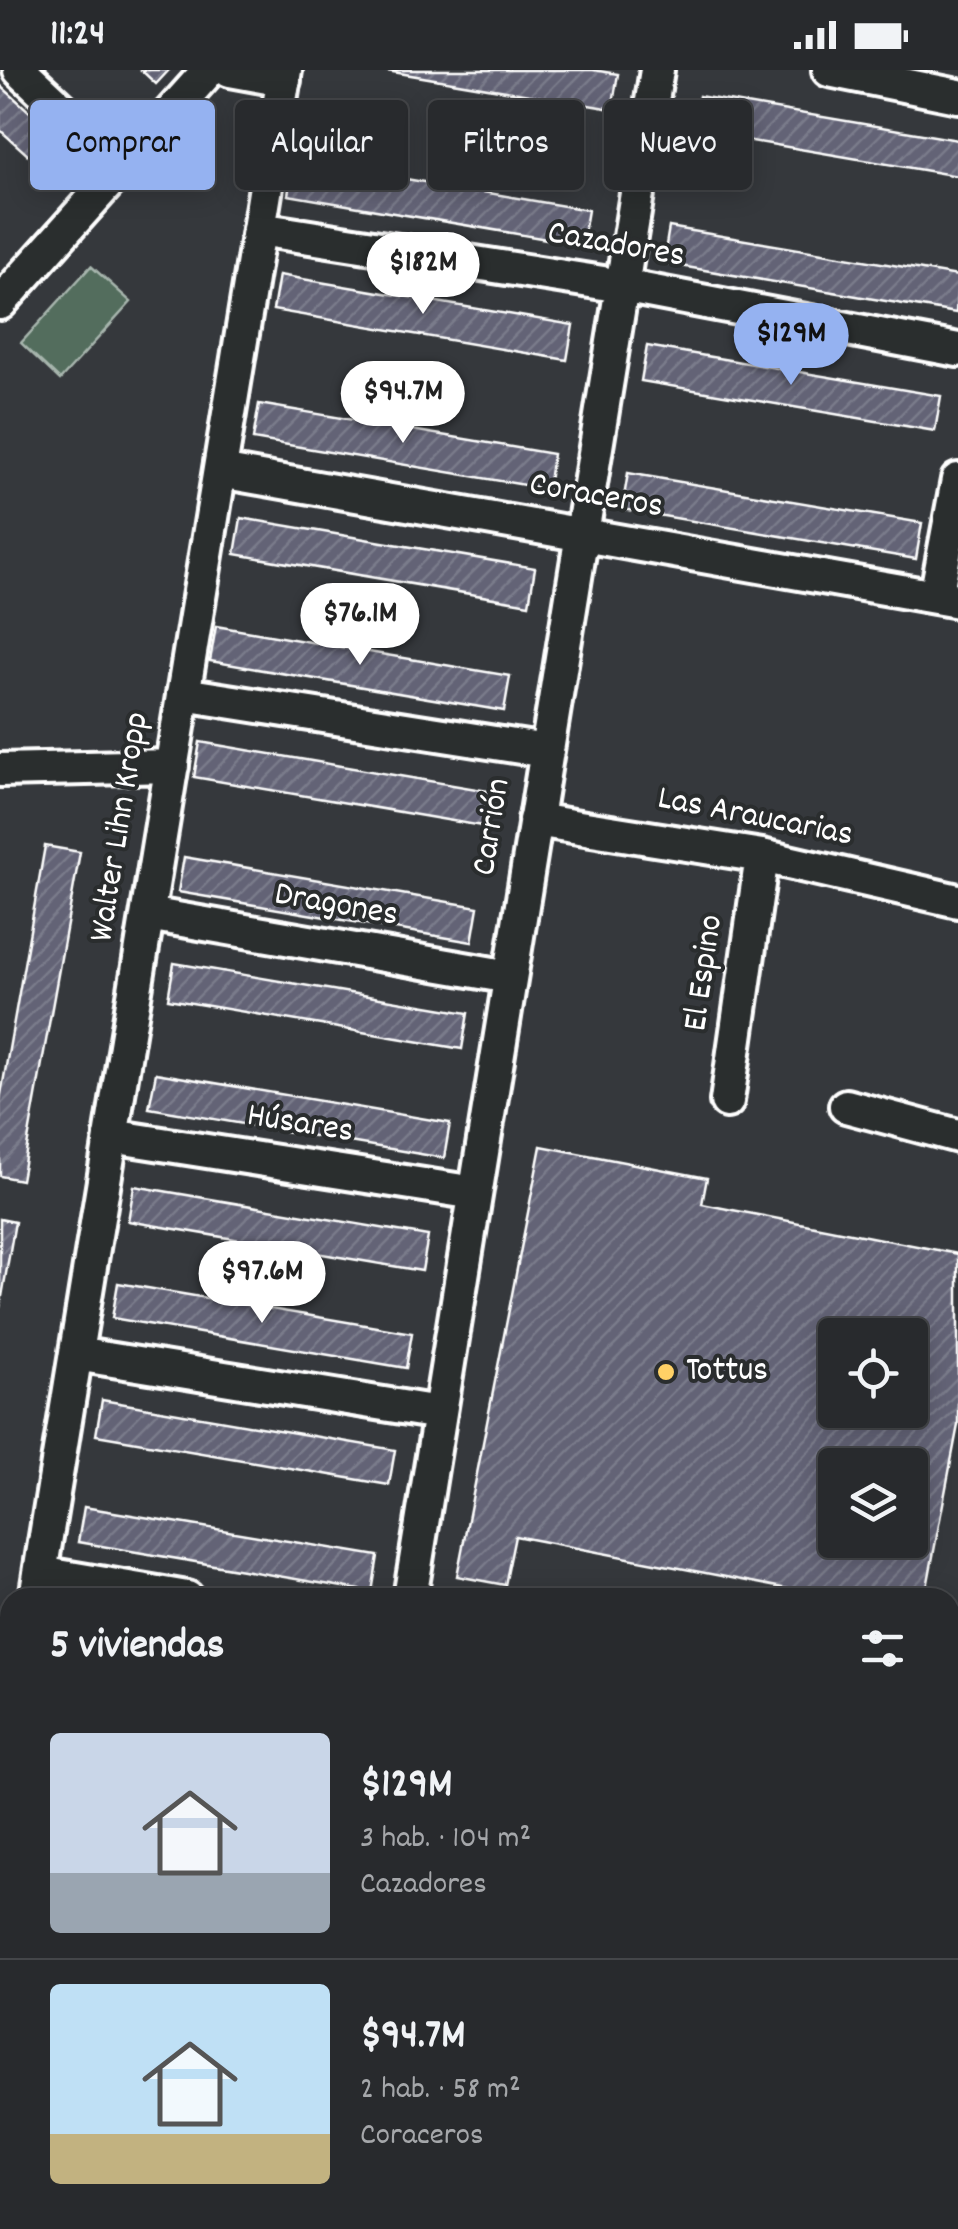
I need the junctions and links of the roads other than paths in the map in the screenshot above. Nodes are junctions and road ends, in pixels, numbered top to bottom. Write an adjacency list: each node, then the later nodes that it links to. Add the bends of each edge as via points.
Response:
1 (20, 70): 8 (street)
2 (209, 70): 9 (street)
3 (230, 70): 6 (street)
4 (657, 70): 12 (street, Carrión)
5 (829, 70): 7 (street)
6 (285, 75): 11 (street, Walter Lihn Kropp)
7 (958, 96)
8 (52, 100)
9 (182, 100)
10 (101, 190): 13 (street)
11 (259, 229): 12 (street, Cazadores); 15 (street, Walter Lihn Kropp)
12 (622, 286): 14 (street, Cazadores); 17 (street, Carrión)
13 (0, 303)
14 (958, 350)
15 (220, 471): 17 (street, Coraceros); 19 (street, Walter Lihn Kropp)
16 (958, 480): 18 (street)
17 (579, 535): 18 (street, Coraceros); 20 (street, Carrión)
18 (947, 599)
19 (184, 694): 20 (street); 21 (street, Walter Lihn Kropp)
20 (546, 751): 23 (street, Carrión)
21 (172, 766): 22 (street); 26 (street, Walter Lihn Kropp)
22 (0, 770)
23 (536, 820): 24 (street, Las Araucarias); 27 (street, Carrión)
24 (762, 856): 25 (street, Las Araucarias); 28 (street, El Espino)
25 (958, 902)
26 (148, 914): 27 (street, Dragones); 30 (street, Walter Lihn Kropp)
27 (510, 977): 32 (street, Carrión)
28 (727, 1101)
29 (846, 1106): 31 (street)
30 (111, 1136): 32 (street, Húsares); 33 (street, Walter Lihn Kropp)
31 (958, 1136)
32 (475, 1193): 34 (street, Carrión)
33 (76, 1354): 34 (street); 35 (street, Walter Lihn Kropp)
34 (439, 1413): 37 (street, Carrión)
35 (38, 1585): 36 (street)
36 (72, 1588)
37 (412, 1588)

